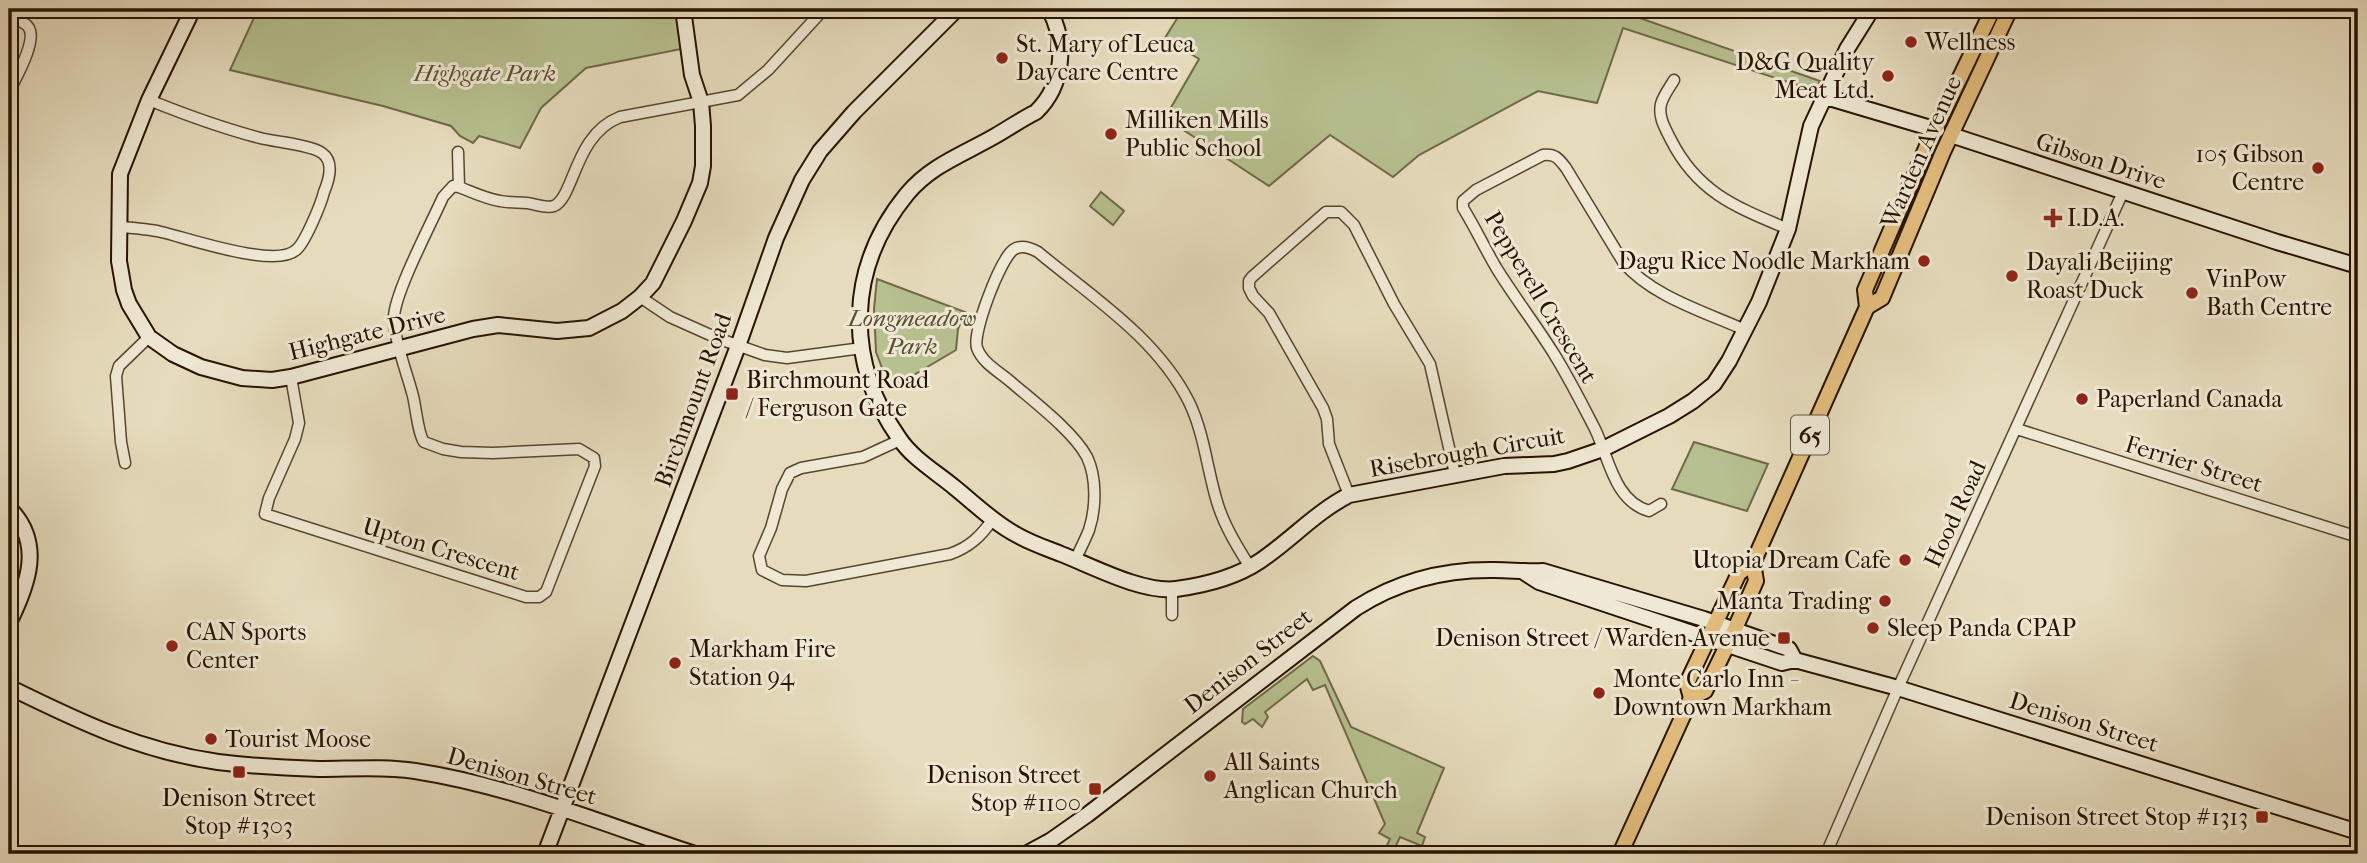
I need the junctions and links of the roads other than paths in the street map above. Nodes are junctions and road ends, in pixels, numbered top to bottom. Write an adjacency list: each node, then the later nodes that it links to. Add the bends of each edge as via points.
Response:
1 (193, 9): 13 (street, Highgate Drive)
2 (684, 9): 14 (street, Highgate Drive, via 692,75)
3 (824, 9): 14 (street, via 768,70 738,95)
4 (957, 9): 27 (street, Birchmount Road, via 853,112 820,152 776,238)
5 (1049, 9): 28 (street, Risebrough Circuit, via 1060,37 1060,54 1058,75 1047,102 944,162 908,192 868,258 859,320)
6 (1872, 9): 12 (street, Risebrough Circuit, via 1847,49)
7 (1993, 9): 15 (main road, Warden Avenue / 65)
8 (2010, 9): 16 (main road, Warden Avenue / 65)
9 (9, 17): 11 (street, via 23,22 30,36)
10 (1674, 80): 21 (street, via 1661,103 1661,117 1686,163 1716,195)
11 (9, 92)
12 (1826, 97): 15 (street); 21 (street, Risebrough Circuit, via 1807,138)
13 (149, 100): 20 (street, Highgate Drive, via 120,174); 20 (street, via 204,122 319,150 329,163 330,177 300,245 280,256 240,253 163,232)
14 (701, 102): 18 (street, via 608,122 591,138 556,205 499,201); 23 (street, Highgate Drive, via 700,183 653,283)
15 (1937, 130): 16 (street); 24 (main road, Warden Avenue / 65, via 1865,290)
16 (1951, 135): 19 (street, Gibson Drive); 24 (main road, Warden Avenue / 65, via 1882,298)
17 (458, 152): 18 (street)
18 (459, 187): 29 (street, via 453,186 443,197 401,292 394,317)
19 (2123, 192): 22 (street, Gibson Drive); 31 (street, Hood Road)
20 (119, 227): 26 (street, Highgate Drive, via 124,290)
21 (1788, 229): 25 (street, Risebrough Circuit)
22 (2358, 266)
23 (640, 298): 27 (street, via 670,317); 29 (street, Highgate Drive, via 589,328 557,331 498,325)
24 (1867, 307): 42 (main road, Warden Avenue / 65)
25 (1745, 330): 33 (street, Risebrough Circuit, via 1714,384 1669,416); 33 (street, Pepperell Crescent, via 1657,291 1633,275 1551,154 1469,194 1463,208 1554,354)
26 (149, 337): 30 (street, Highgate Drive, via 173,355 221,372 259,380); 34 (street, via 119,366 117,376)
27 (738, 346): 28 (street, via 787,358); 56 (street, Birchmount Road)
28 (862, 348): 32 (street, Risebrough Circuit, via 879,404)
29 (400, 349): 30 (street, Highgate Drive); 30 (street, Upton Crescent, via 425,442 461,452 579,449 594,458 595,466 555,573 547,592 539,597 526,597 265,514 299,423)
30 (291, 377)
31 (2017, 429): 40 (street, Ferrier Street); 54 (street, Hood Road)
32 (900, 440): 39 (street, Risebrough Circuit); 39 (street, via 863,457 790,473 759,556 762,570 782,580 806,581 950,554 972,544)
33 (1603, 449): 35 (street, Risebrough Circuit, via 1554,464); 37 (street, via 1629,501 1648,511)
34 (125, 463)
35 (1455, 474): 36 (street, Risebrough Circuit); 36 (street, via 1430,364 1354,225 1341,212 1326,212 1252,276 1249,288 1269,313 1323,408 1329,444)
36 (1349, 495): 43 (street, Risebrough Circuit)
37 (1661, 504)
38 (9, 508): 47 (street, via 22,527 30,562 26,587)
39 (993, 519): 41 (street, Risebrough Circuit, via 1019,537)
40 (2358, 537)
41 (1075, 560): 43 (street, via 1094,507 1094,484 1085,454 977,348 977,329 1001,269 1020,247 1038,252 1132,329 1176,380 1205,443 1218,505); 45 (street, Risebrough Circuit, via 1130,582)
42 (1753, 563): 48 (main road, Warden Avenue / 65, via 1739,573); 49 (main road, Warden Avenue / 65, via 1756,581)
43 (1250, 568): 45 (street, Risebrough Circuit, via 1214,583)
44 (1525, 573): 48 (street, Denison Street, via 1543,571); 50 (street, Denison Street, via 1539,582); 60 (street, Denison Street, via 1437,574 1375,596 1064,832)
45 (1172, 590): 46 (street)
46 (1172, 615)
47 (9, 623)
48 (1714, 623): 49 (street, Denison Street); 50 (main road, Warden Avenue / 65)
49 (1734, 631): 51 (main road, Warden Avenue / 65); 52 (street, Denison Street, via 1789,649)
50 (1708, 638): 51 (street, Denison Street); 55 (main road, Warden Avenue / 65, via 1687,683)
51 (1727, 645): 52 (street, Denison Street, via 1782,663); 55 (main road, Warden Avenue / 65, via 1705,691)
52 (1795, 660): 54 (street, Denison Street)
53 (9, 687): 56 (street, Denison Street, via 103,732 180,755 264,766 411,770 480,783)
54 (1898, 688): 57 (street, Denison Street); 62 (street, Hood Road)
55 (1691, 698): 61 (main road, Warden Avenue / 65)
56 (561, 808): 58 (street, Birchmount Road); 59 (street, Denison Street)
57 (2358, 832)
58 (545, 854)
59 (695, 854)
60 (1026, 854)
61 (1620, 854)
62 (1826, 854)

